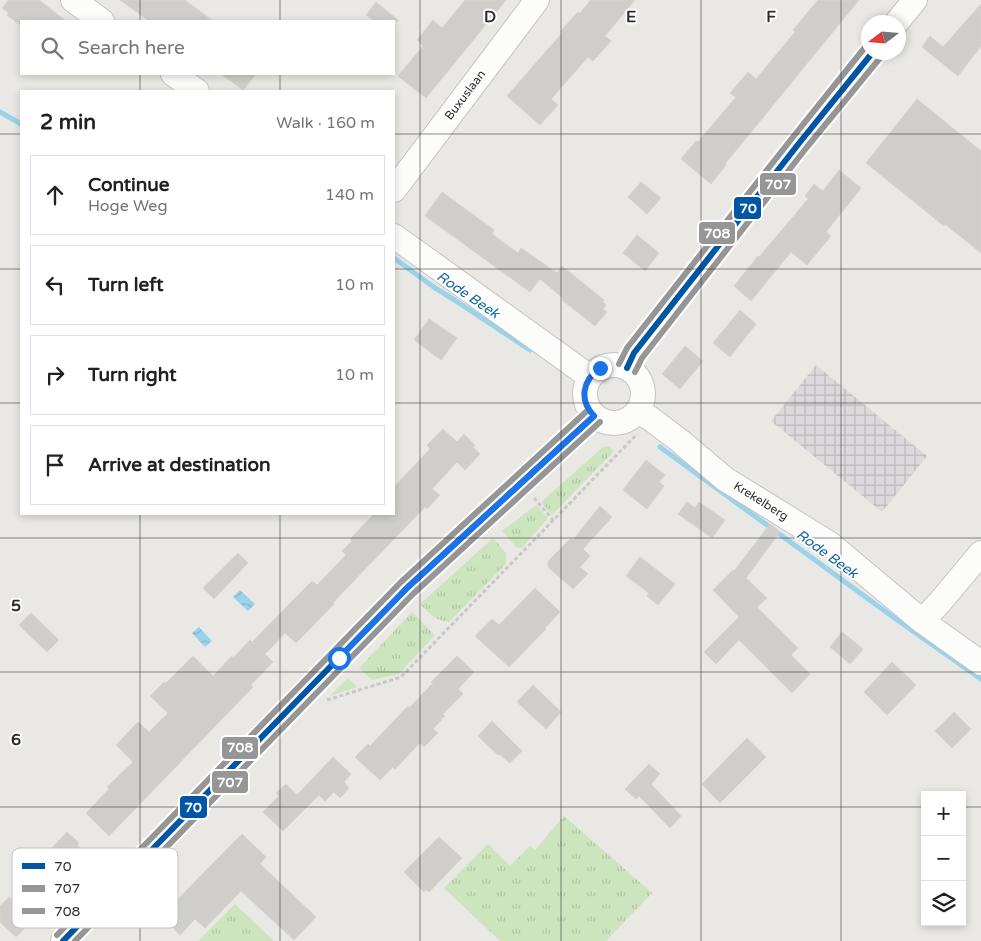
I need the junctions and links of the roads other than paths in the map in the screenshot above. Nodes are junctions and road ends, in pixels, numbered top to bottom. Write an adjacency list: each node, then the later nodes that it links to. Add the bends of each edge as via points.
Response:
1 (73, 0): 5 (street)
2 (537, 0): 9 (street, Buxuslaan)
3 (915, 0): 4 (street)
4 (903, 15)
5 (101, 20)
6 (867, 60): 11 (street, via 634,353)
7 (175, 75): 8 (street)
8 (196, 90)
9 (395, 189)
10 (395, 237): 12 (street)
11 (627, 368): 12 (street, via 607,366); 13 (street, via 642,387)
12 (590, 377): 14 (street, via 584,398)
13 (644, 415): 14 (street, via 617,424); 16 (street, Krekelberg, via 725,479 830,544)
14 (594, 416): 18 (street, via 407,588)
15 (981, 553): 16 (street)
16 (922, 621): 17 (street, Krekelberg)
17 (981, 663)
18 (154, 848)
19 (76, 928): 20 (street)
20 (63, 941)

